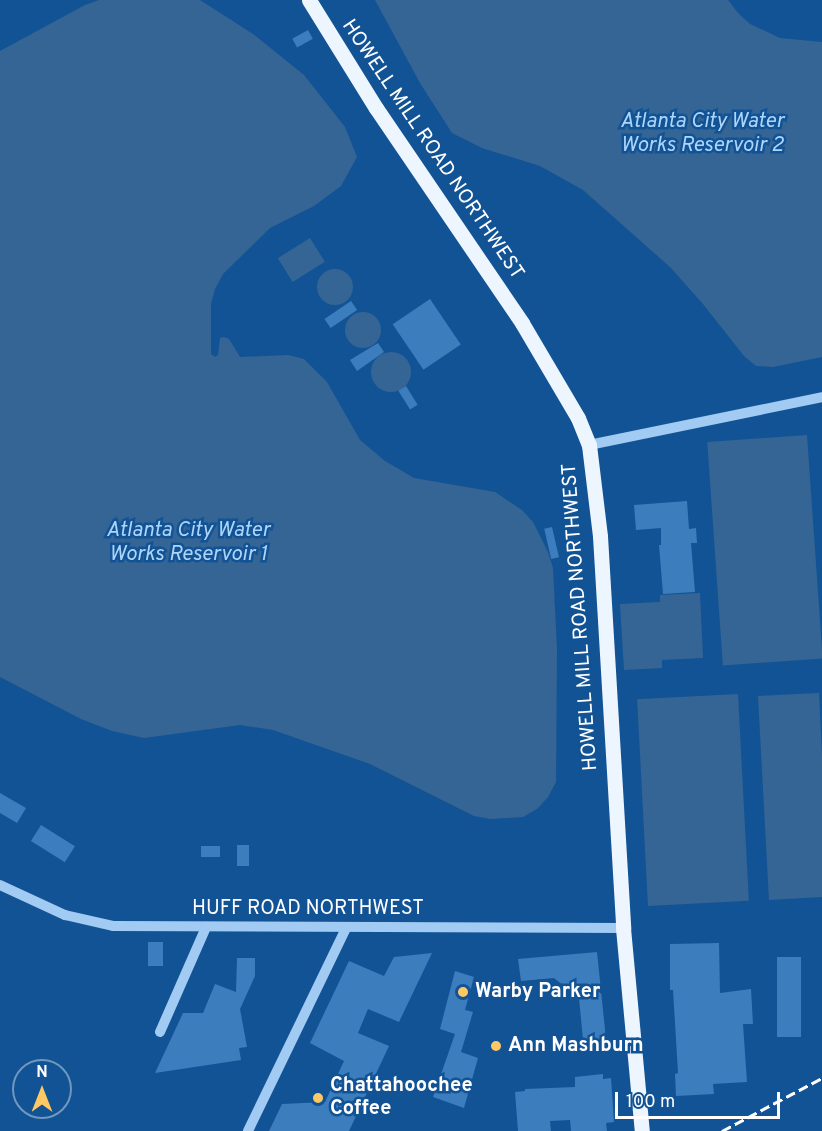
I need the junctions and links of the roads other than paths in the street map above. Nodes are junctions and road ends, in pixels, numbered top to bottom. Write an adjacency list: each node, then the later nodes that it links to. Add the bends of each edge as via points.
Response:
1 (309, 0): 3 (main road, HOWELL MILL ROAD NORTHWEST, via 376,108 522,323 578,418)
2 (822, 397): 3 (street)
3 (589, 445): 7 (main road, HOWELL MILL ROAD NORTHWEST, via 600,536)
4 (0, 885): 5 (street, HUFF ROAD NORTHWEST, via 88,922)
5 (206, 927): 6 (street, HUFF ROAD NORTHWEST); 8 (street)
6 (346, 928): 7 (street, HUFF ROAD NORTHWEST); 10 (street)
7 (623, 928): 9 (main road, HOWELL MILL ROAD NORTHWEST)
8 (160, 1032)
9 (642, 1129)
10 (248, 1131)

